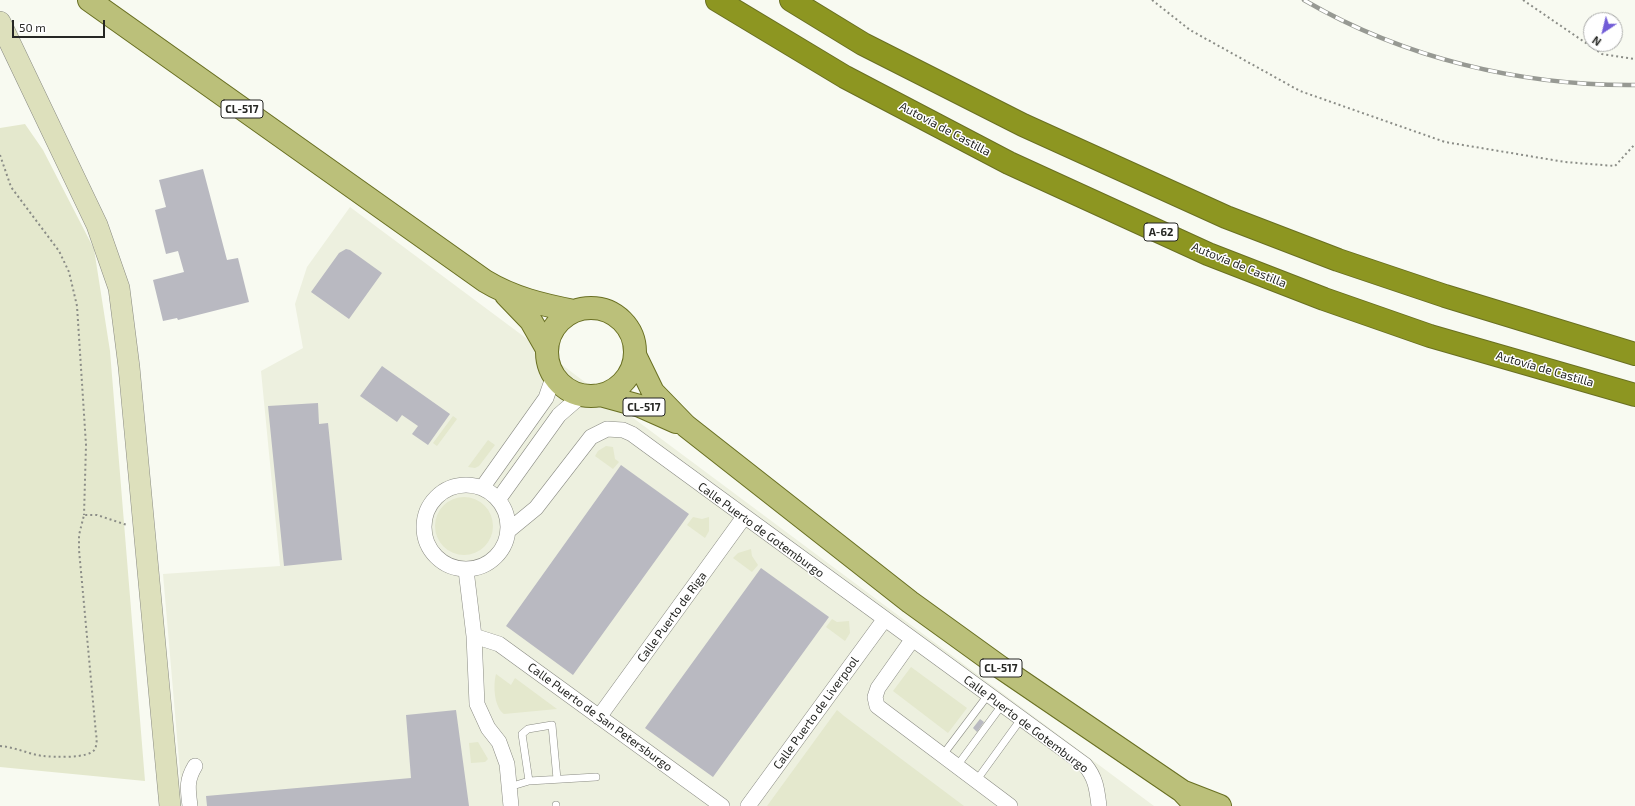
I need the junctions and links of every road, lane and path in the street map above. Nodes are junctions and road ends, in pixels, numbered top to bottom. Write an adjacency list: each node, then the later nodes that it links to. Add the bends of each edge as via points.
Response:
1 (89, 0): 10 (main road, CL-517)
2 (717, 0): 17 (highway, Autovía de Castilla / A-62, via 845,76 1009,163 1208,254 1324,299 1430,336)
3 (791, 0): 13 (highway, via 863,44 1023,125 1226,217 1338,260 1445,296)
4 (1152, 0): 8 (path, via 1190,30 1300,92 1445,142 1565,162 1615,166)
5 (1523, 0): 7 (path, via 1602,54)
6 (1, 22): 23 (street, via 97,225 119,288)
7 (1635, 59)
8 (1635, 144)
9 (0, 155): 21 (path, via 11,187 59,251 71,278 77,306 86,445)
10 (502, 291): 11 (main road, CL-517); 12 (main road, CL-517, via 531,321)
11 (574, 312): 12 (main road, CL-517, via 560,320 551,334); 14 (main road, CL-517, via 591,308 609,312 623,322 633,337)
12 (547, 350): 15 (main road, CL-517, via 548,363)
13 (1635, 354)
14 (635, 355): 16 (main road, CL-517, via 630,373 618,388); 18 (main road, CL-517, via 653,392)
15 (554, 375): 16 (main road, CL-517, via 566,388); 19 (street, via 546,398)
16 (591, 395): 18 (main road, CL-517, via 640,406); 20 (street, via 559,415)
17 (1635, 395)
18 (686, 426): 42 (main road, CL-517, via 910,602)
19 (482, 488): 20 (street); 25 (street, via 467,484 452,487 439,494 429,506 424,520 424,535 429,549 440,561 453,568)
20 (498, 500): 24 (street, via 504,509)
21 (84, 515): 23 (path, via 97,515 132,527); 33 (path, via 79,535 79,550 97,742 94,750 80,756 43,756)
22 (744, 517): 24 (street, Calle Puerto de Gotemburgo, via 632,434 623,430 607,429 591,437 536,508); 26 (street, Calle Puerto de Gotemburgo); 31 (street, Calle Puerto de Riga)
23 (144, 528): 43 (street)
24 (508, 531): 25 (street, via 504,546 495,558 482,566)
25 (466, 570): 27 (street)
26 (884, 620): 28 (street, Calle Puerto de Gotemburgo); 47 (street, Calle Puerto de Liverpool)
27 (474, 636): 31 (street, Calle Puerto de San Petersburgo, via 499,644); 41 (street, via 477,704 488,728 499,742 507,764)
28 (912, 640): 29 (street, Calle Puerto de Gotemburgo); 34 (street, via 878,688 875,697 877,706)
29 (988, 695): 30 (street, Calle Puerto de Gotemburgo); 34 (lane)
30 (1002, 705): 32 (street, Calle Puerto de Gotemburgo); 36 (lane)
31 (599, 717): 46 (street, Calle Puerto de San Petersburgo)
32 (1021, 720): 39 (lane); 49 (street, Calle Puerto de Gotemburgo, via 1085,765 1097,786)
33 (0, 746)
34 (942, 756): 36 (street)
35 (195, 766): 44 (street, via 188,782)
36 (957, 766): 39 (street)
37 (596, 777): 38 (lane)
38 (557, 779): 40 (lane); 40 (lane, via 552,725 528,729 522,734)
39 (976, 780): 48 (street)
40 (529, 781): 41 (lane)
41 (509, 787): 45 (street)
42 (1189, 799): 50 (main road, CL-517)
43 (170, 806)
44 (190, 806)
45 (511, 806)
46 (722, 806)
47 (748, 806)
48 (1010, 806)
49 (1099, 806)
50 (1220, 806)

